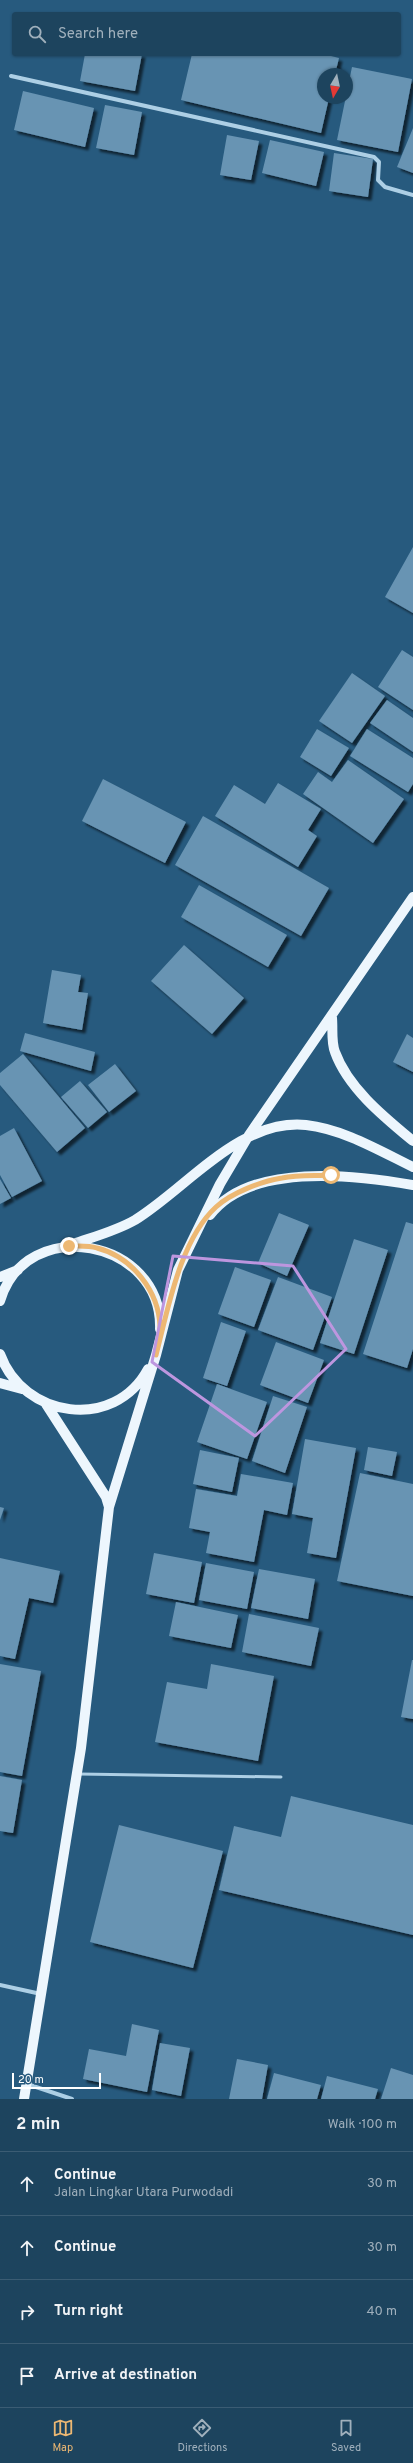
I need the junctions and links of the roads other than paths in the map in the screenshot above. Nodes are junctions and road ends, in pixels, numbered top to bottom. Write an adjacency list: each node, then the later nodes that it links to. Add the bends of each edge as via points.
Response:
1 (11, 76): 2 (street, via 374,157 379,162 378,180 385,187)
2 (413, 195)
3 (413, 897): 4 (main road)
4 (332, 1018): 5 (main road); 6 (main road, via 334,1051 349,1079 387,1119)
5 (250, 1135): 7 (main road, via 270,1127 306,1125 354,1140); 9 (main road, via 220,1184); 10 (main road, via 205,1165 175,1192 134,1221)
6 (413, 1141)
7 (413, 1166)
8 (413, 1185): 9 (main road, via 331,1175 283,1178 251,1186 216,1206)
9 (199, 1229): 15 (main road, via 178,1270)
10 (69, 1246): 11 (main road, via 50,1250 33,1258); 15 (main road, via 96,1248 122,1259 142,1277 156,1301 160,1328)
11 (18, 1270): 12 (main road); 13 (main road)
12 (0, 1277)
13 (0, 1301)
14 (0, 1354): 17 (main road, via 5,1368)
15 (156, 1355): 18 (main road, via 143,1378 124,1396 99,1407 86,1409 72,1410); 19 (main road)
16 (0, 1383): 17 (main road)
17 (22, 1389): 18 (main road)
18 (46, 1404): 19 (main road, via 106,1497)
19 (109, 1507): 20 (main road)
20 (76, 1774): 21 (lane); 23 (main road)
21 (281, 1777)
22 (0, 1985): 23 (street)
23 (41, 1994): 24 (main road)
24 (26, 2084): 25 (main road); 26 (street)
25 (24, 2099)
26 (72, 2099)

